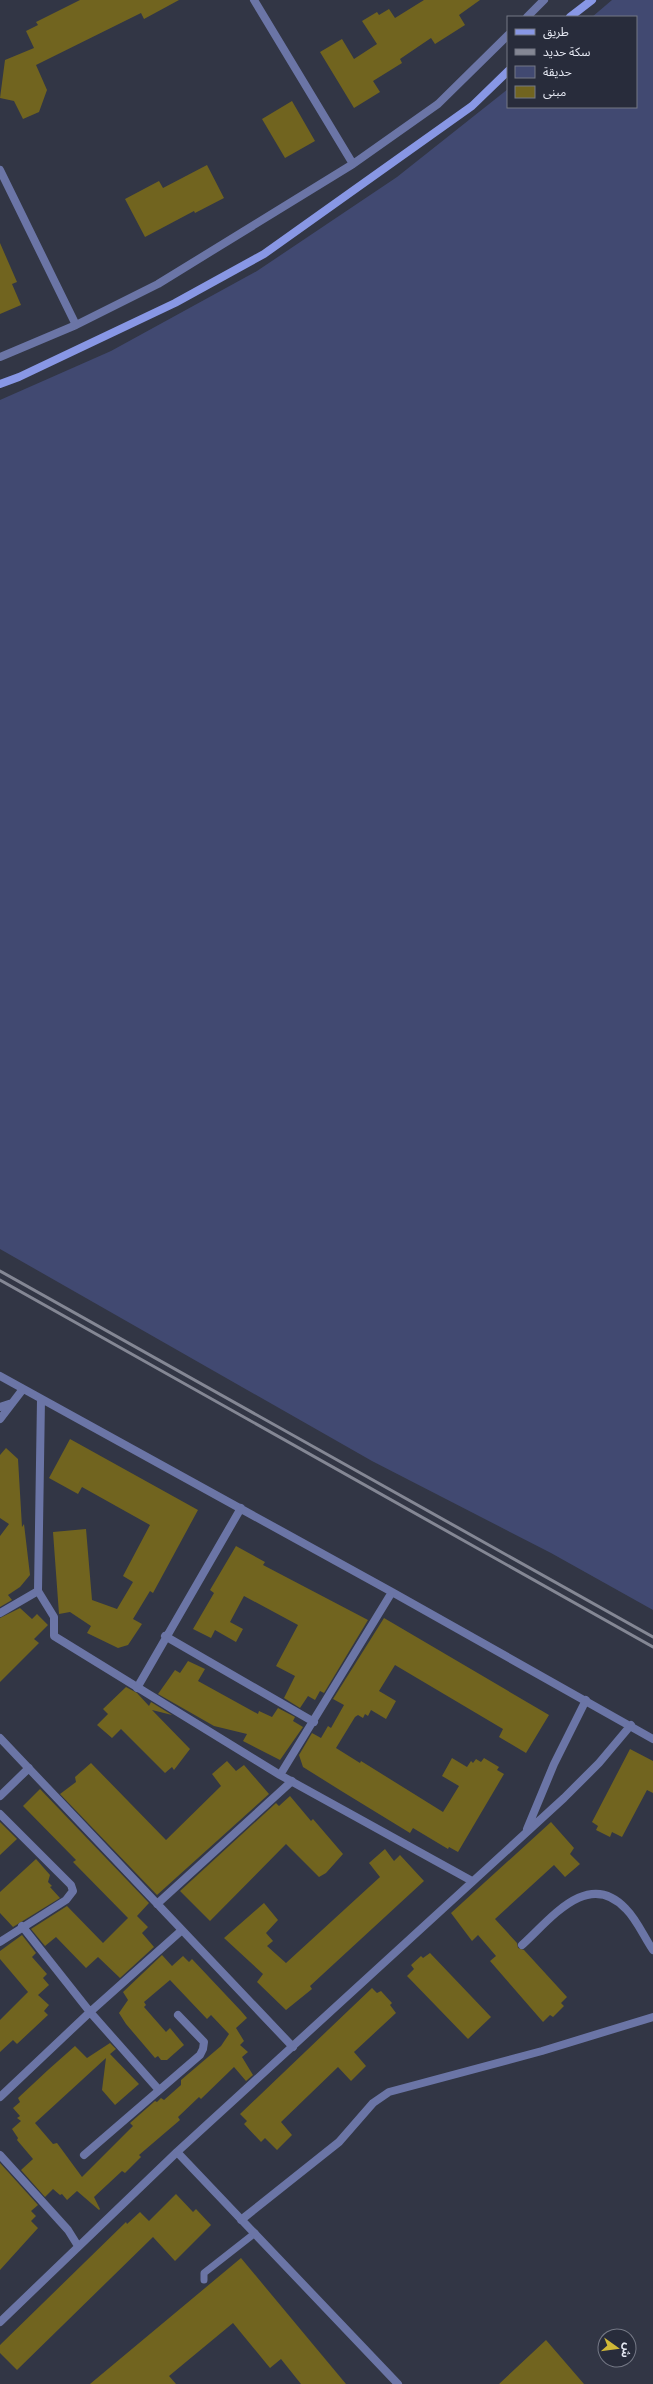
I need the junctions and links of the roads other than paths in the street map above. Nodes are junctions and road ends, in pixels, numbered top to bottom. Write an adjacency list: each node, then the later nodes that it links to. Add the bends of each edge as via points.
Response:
1 (254, 0): 8 (street)
2 (544, 0): 4 (street)
3 (592, 0): 5 (street)
4 (527, 16)
5 (571, 16)
6 (507, 36): 8 (street, via 438,104)
7 (507, 72): 12 (street, via 472,106 264,254 175,303 20,377)
8 (353, 164): 10 (street, via 158,284)
9 (0, 170): 10 (street)
10 (76, 325): 11 (street)
11 (0, 357)
12 (0, 384)
13 (0, 1376): 14 (street)
14 (23, 1389): 15 (street); 16 (street)
15 (42, 1399): 19 (street); 20 (street)
16 (12, 1403): 17 (street); 18 (street)
17 (0, 1407)
18 (0, 1419)
19 (241, 1508): 21 (street); 23 (street)
20 (38, 1591): 22 (street); 24 (street, via 54,1617 54,1636)
21 (392, 1592): 25 (street); 26 (street)
22 (0, 1612)
23 (165, 1636): 24 (street); 26 (street)
24 (137, 1688): 31 (street)
25 (586, 1700): 27 (street); 35 (street, via 554,1764)
26 (314, 1722): 31 (street)
27 (631, 1725): 29 (street); 35 (street, via 582,1780)
28 (0, 1738): 30 (street)
29 (653, 1739)
30 (29, 1768): 33 (street); 37 (street)
31 (280, 1775): 32 (street)
32 (292, 1781): 36 (street); 37 (street)
33 (0, 1796)
34 (0, 1814): 38 (street, via 74,1891 66,1900)
35 (527, 1830): 36 (street)
36 (472, 1881): 46 (street)
37 (157, 1904): 39 (street)
38 (22, 1926): 40 (street); 43 (street)
39 (182, 1930): 43 (street); 46 (street)
40 (0, 1942)
41 (522, 1945): 42 (street, via 574,1898 592,1894 603,1895 628,1910)
42 (653, 1950)
43 (90, 2012): 47 (street); 48 (street)
44 (178, 2015): 47 (street, via 204,2042 203,2049 200,2055)
45 (653, 2017): 52 (street, via 542,2051 389,2092 373,2103 339,2142)
46 (293, 2047): 49 (street)
47 (159, 2090): 51 (street)
48 (0, 2097)
49 (177, 2152): 52 (street); 54 (street)
50 (0, 2155): 54 (street, via 68,2230)
51 (84, 2155)
52 (241, 2220): 53 (street)
53 (255, 2233): 55 (lane, via 204,2273); 57 (street)
54 (78, 2246): 56 (street)
55 (204, 2280)
56 (0, 2322)
57 (398, 2384)

